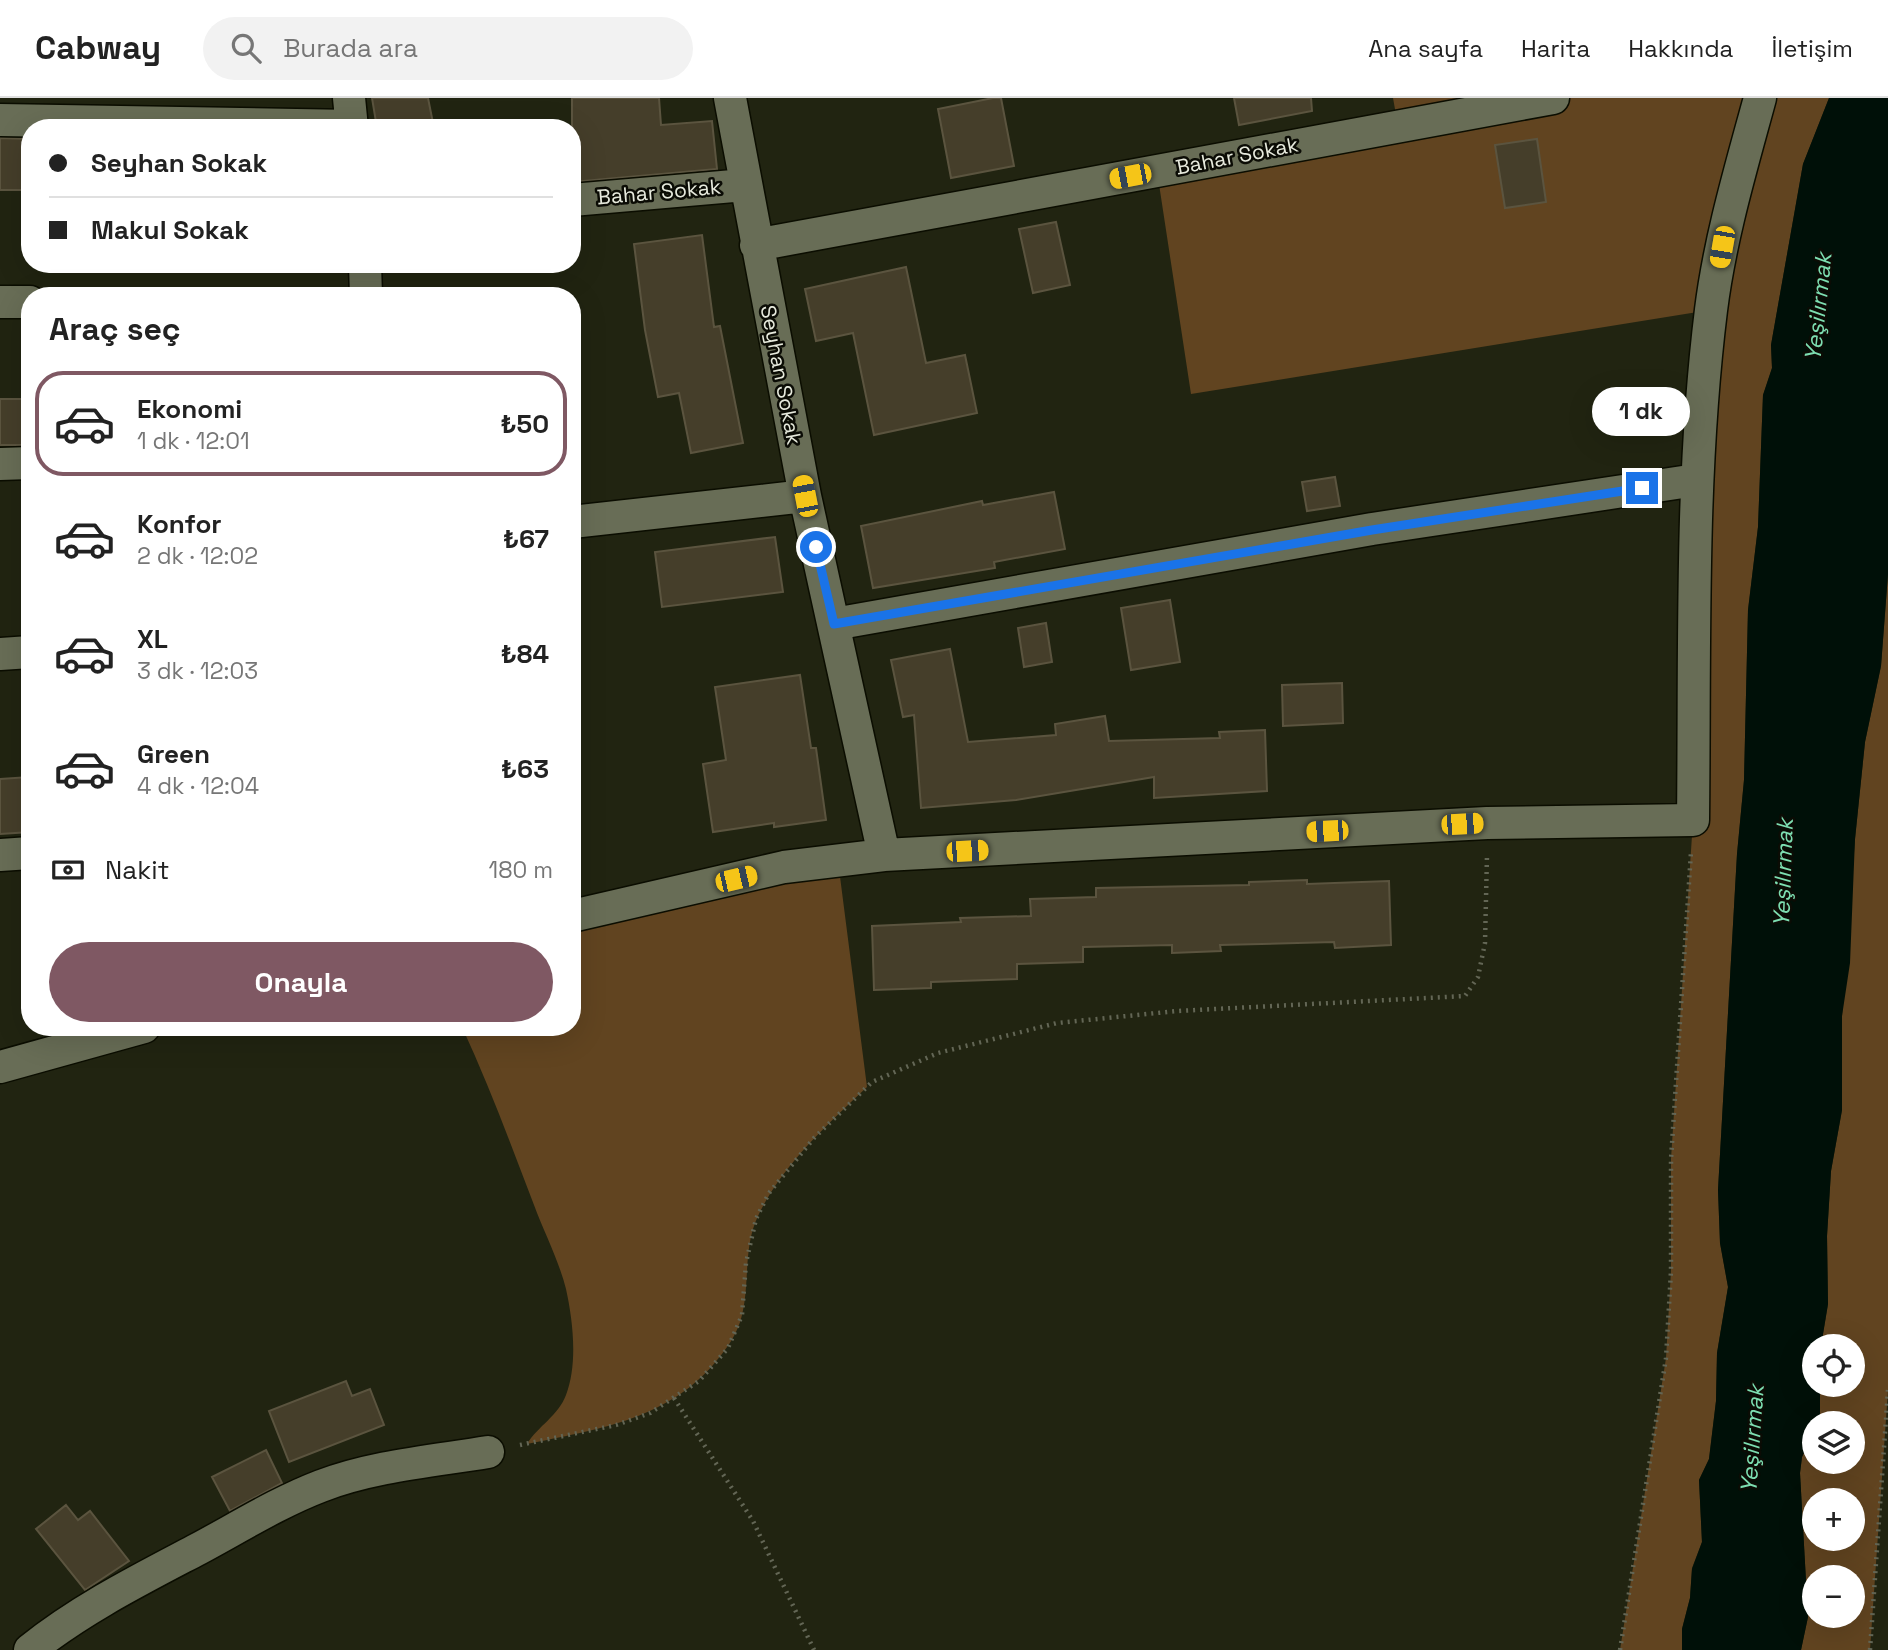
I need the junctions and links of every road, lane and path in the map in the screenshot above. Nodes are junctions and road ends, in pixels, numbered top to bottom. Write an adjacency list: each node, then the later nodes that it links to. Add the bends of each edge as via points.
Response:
1 (730, 98): 8 (street, Seyhan Sokak)
2 (1553, 98): 10 (street, Bahar Sokak)
3 (1760, 98): 15 (street, via 1726,226 1711,310)
4 (351, 117): 5 (street)
5 (117, 119)
6 (0, 120): 7 (street)
7 (21, 120)
8 (745, 185): 9 (street, Bahar Sokak); 10 (street, Seyhan Sokak)
9 (581, 199)
10 (756, 245): 16 (street, Seyhan Sokak)
11 (0, 302): 12 (street)
12 (21, 302)
13 (0, 464): 14 (street)
14 (21, 464)
15 (1696, 480): 18 (street, via 1372,530); 21 (street)
16 (805, 496): 17 (street); 18 (street, Seyhan Sokak)
17 (581, 521)
18 (834, 624): 25 (street, Seyhan Sokak)
19 (21, 653): 20 (street)
20 (0, 654)
21 (1693, 820): 22 (street); 34 (path, via 1671,1159 1666,1358)
22 (1488, 823): 25 (street); 30 (path, via 1485,943 1478,977 1465,996 1177,1011 1058,1023 938,1054 872,1082 814,1138 769,1193 756,1219 746,1263 742,1315 727,1348 699,1381)
23 (21, 854): 24 (street)
24 (0, 855)
25 (884, 855): 26 (street, via 784,867)
26 (581, 914)
27 (112, 1036): 28 (street)
28 (0, 1068)
29 (1888, 1390): 35 (path)
30 (674, 1398): 31 (path, via 616,1425); 33 (path, via 753,1521)
31 (488, 1452): 32 (street, via 322,1486 142,1579)
32 (30, 1650)
33 (814, 1650)
34 (1620, 1650)
35 (1870, 1650)

